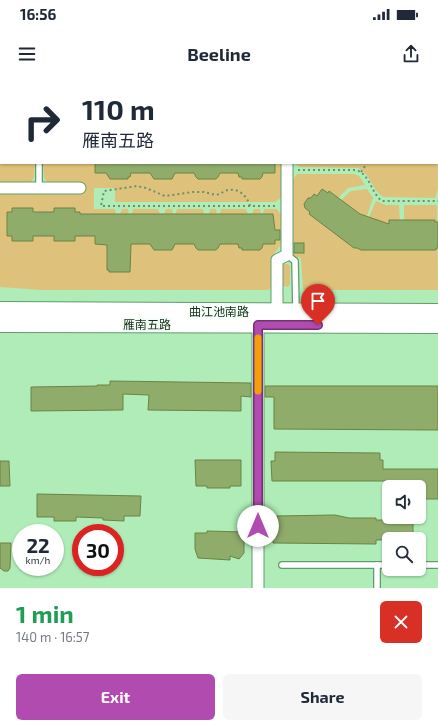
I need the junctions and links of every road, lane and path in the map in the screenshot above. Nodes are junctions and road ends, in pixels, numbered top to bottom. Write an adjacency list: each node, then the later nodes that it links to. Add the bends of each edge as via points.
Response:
1 (39, 164): 6 (lane)
2 (366, 164): 4 (path)
3 (287, 166): 4 (path); 10 (street)
4 (361, 172): 8 (path, via 382,201)
5 (0, 188): 6 (street)
6 (39, 188): 7 (street)
7 (80, 188)
8 (438, 201)
9 (250, 206): 9 (path, via 164,206 101,206 104,191 137,186 166,196 193,192 216,196 233,190 245,196); 10 (path)
10 (287, 206): 11 (street)
11 (287, 255): 13 (street, via 277,260); 14 (lane, via 295,261)
12 (0, 310): 13 (main road, 曲江池南路)
13 (277, 311): 14 (main road, 曲江池南路)
14 (296, 311): 15 (main road, 曲江池南路)
15 (438, 312)
16 (0, 324): 17 (main road, 雁南五路)
17 (258, 325): 18 (main road, 雁南五路); 24 (street)
18 (438, 325)
19 (282, 565): 20 (lane)
20 (377, 565): 21 (lane); 25 (lane)
21 (382, 565)
22 (426, 565): 23 (lane)
23 (438, 565)
24 (258, 588)
25 (377, 588)

